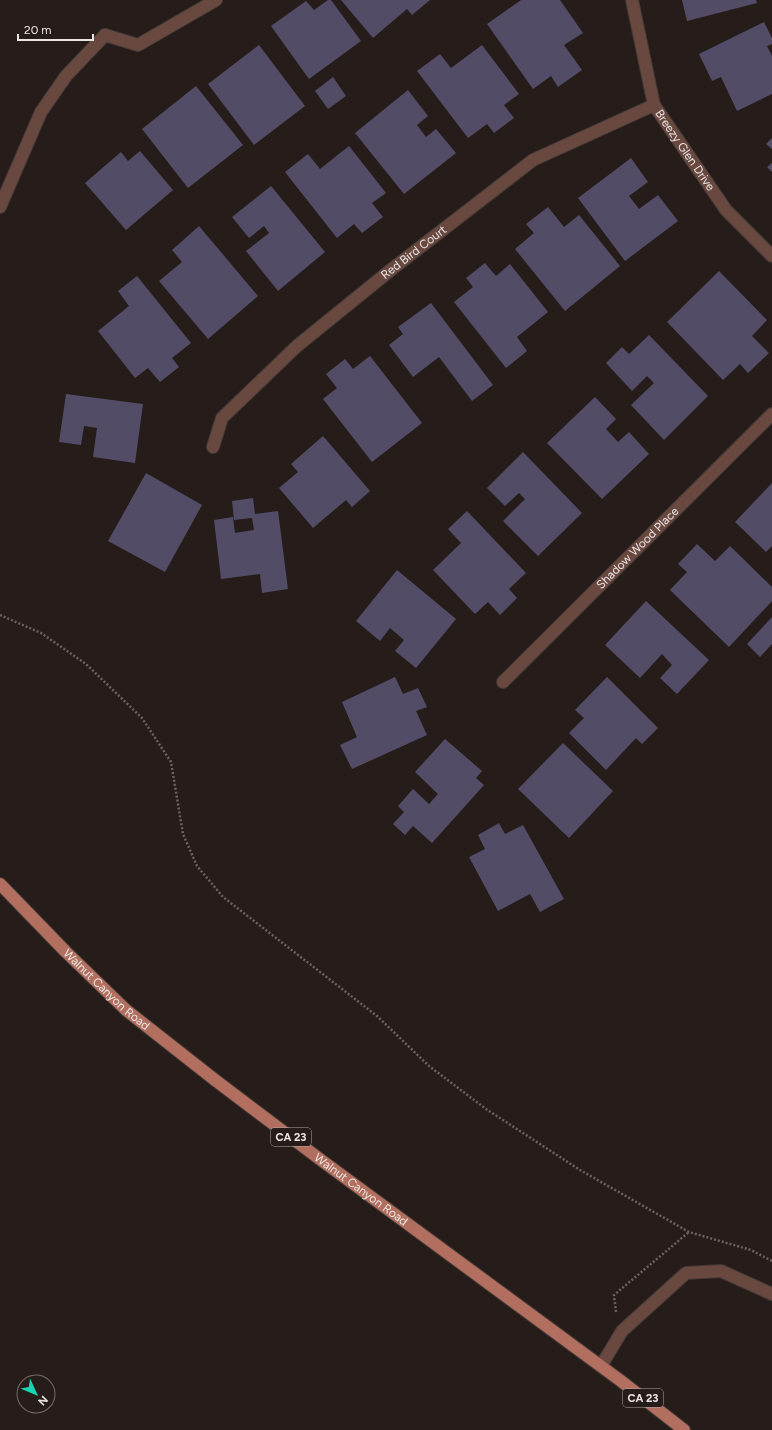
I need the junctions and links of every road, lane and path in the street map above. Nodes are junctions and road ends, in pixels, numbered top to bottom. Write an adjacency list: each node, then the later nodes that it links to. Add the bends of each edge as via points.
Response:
1 (216, 0): 4 (street, via 138,45 105,35 66,76 41,112)
2 (632, 0): 3 (street, Breezy Glen Drive)
3 (654, 105): 5 (street, Breezy Glen Drive, via 726,210); 7 (street, Red Bird Court, via 533,160 297,346 222,418)
4 (0, 207)
5 (772, 256)
6 (772, 414): 9 (street, Shadow Wood Place)
7 (213, 447)
8 (0, 615): 11 (path, via 41,633 86,664 142,718 171,762 183,834 197,866 223,897 377,1016 429,1066 486,1109 580,1170)
9 (502, 682)
10 (0, 884): 15 (main road, Walnut Canyon Road / CA 23, via 126,1010 252,1108)
11 (689, 1232): 12 (path, via 751,1250); 14 (path, via 614,1295)
12 (772, 1261)
13 (772, 1294): 15 (street, via 722,1271 686,1273 622,1330)
14 (616, 1312)
15 (601, 1366): 16 (main road, Walnut Canyon Road / CA 23)
16 (684, 1430)

